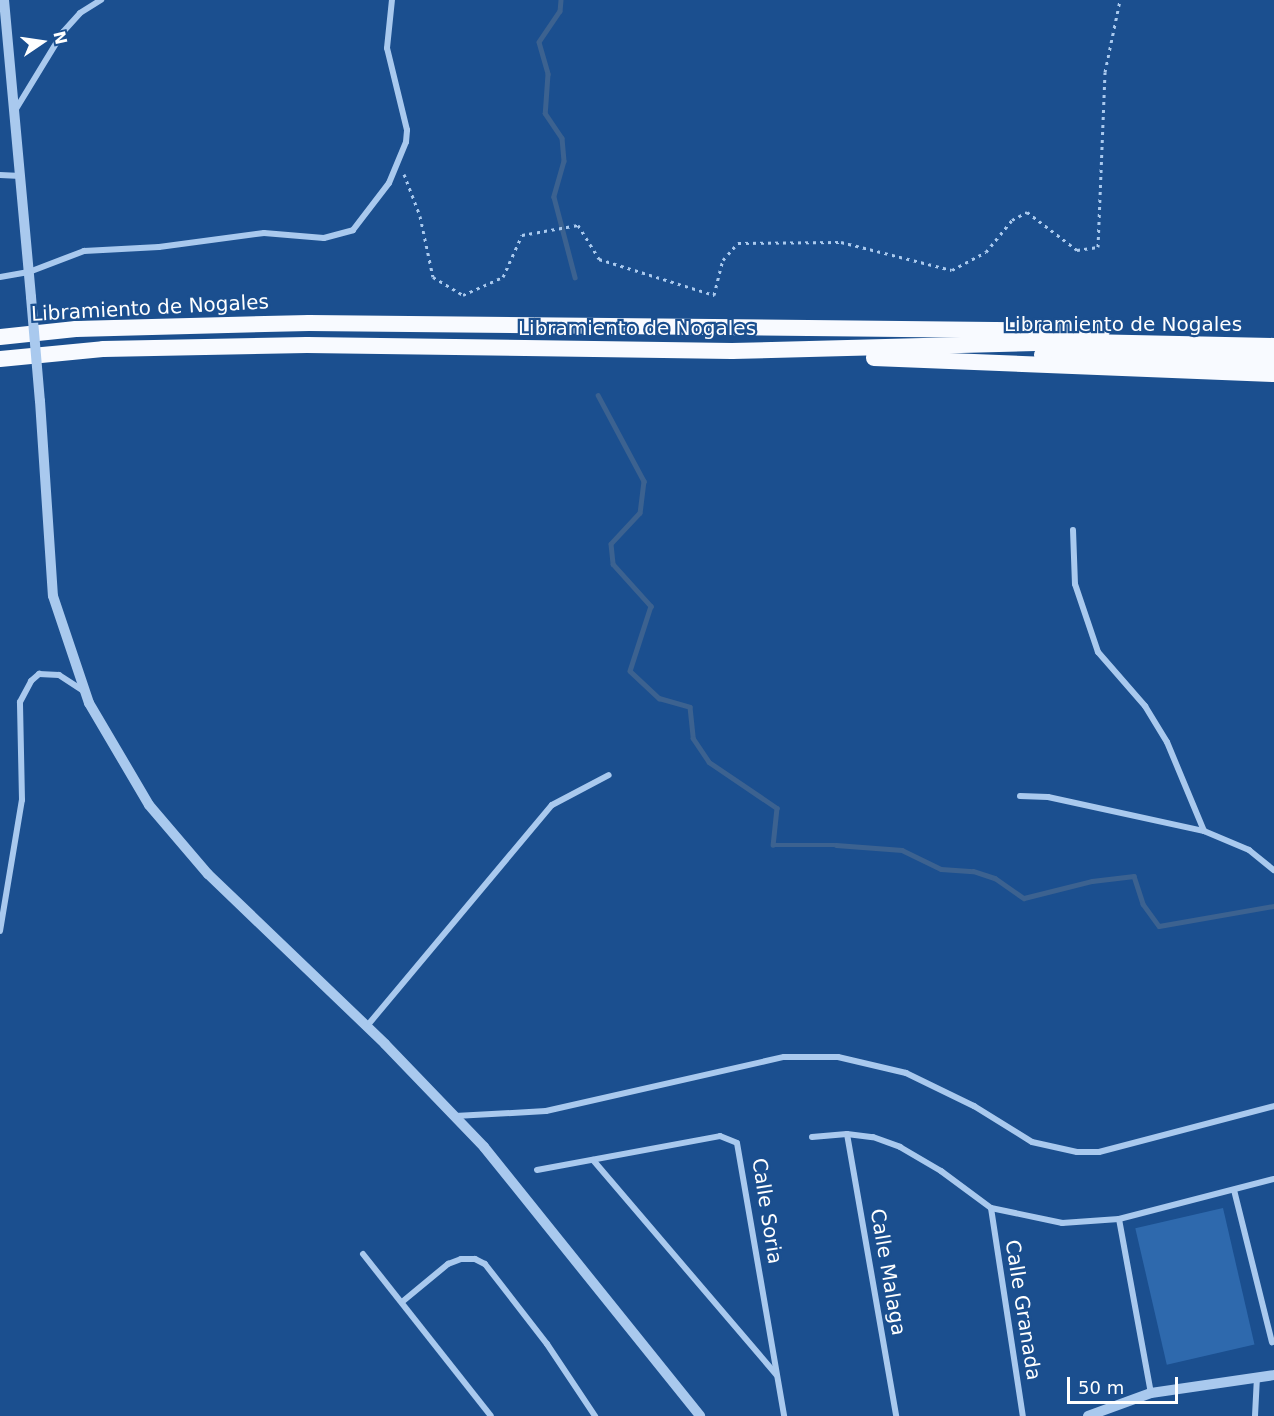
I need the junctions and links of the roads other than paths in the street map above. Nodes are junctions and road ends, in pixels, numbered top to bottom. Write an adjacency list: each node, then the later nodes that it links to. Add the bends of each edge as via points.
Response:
1 (4, 0): 4 (street)
2 (101, 0): 4 (street, via 80,13 63,32)
3 (392, 0): 7 (street, via 387,48 407,130 399,161 363,221 339,236 264,233 159,247 84,251)
4 (15, 110): 6 (street)
5 (0, 174): 6 (street)
6 (22, 176): 7 (street)
7 (29, 272): 8 (street); 17 (street, bridge, via 53,596)
8 (0, 277)
9 (1274, 334): 10 (highway, Libramiento de Nogales, via 309,323 76,329)
10 (0, 337)
11 (1274, 346): 12 (highway, Libramiento de Nogales, via 1096,342)
12 (732, 351): 13 (highway); 14 (highway, Libramiento de Nogales, via 307,345 103,349); 15 (highway)
13 (1274, 359)
14 (0, 360)
15 (1274, 374)
16 (1073, 531): 20 (street, via 1075,584 1098,652 1144,706 1161,733 1186,780)
17 (85, 693): 22 (street, via 59,675 39,674 20,702 22,801); 23 (street, via 114,750 149,805 208,874)
18 (609, 775): 23 (street, via 552,805)
19 (1020, 796): 20 (street, via 1048,797)
20 (1204, 831): 21 (street, via 1249,850)
21 (1274, 870)
22 (0, 931)
23 (367, 1026): 25 (street)
24 (1274, 1106): 25 (street, via 1099,1152 1077,1152 1032,1142 906,1072 837,1057 784,1057 546,1111)
25 (454, 1116): 43 (street, via 490,1154)
26 (847, 1134): 27 (street); 32 (street, via 873,1137 900,1147); 45 (street, Calle Malaga)
27 (812, 1137)
28 (593, 1160): 29 (street, Calle Soria); 37 (street); 37 (street, Calle Soria, via 720,1136 737,1143)
29 (537, 1170)
30 (1274, 1179): 31 (street)
31 (1234, 1190): 33 (street); 36 (street)
32 (991, 1208): 33 (street, via 1062,1223); 46 (street, Calle Granada)
33 (1119, 1219): 40 (street)
34 (363, 1254): 35 (street)
35 (402, 1302): 41 (street); 42 (street, via 448,1264 475,1259 485,1264 547,1344)
36 (1272, 1342)
37 (777, 1374): 44 (street, Calle Soria)
38 (1257, 1376): 39 (street); 40 (street); 48 (street)
39 (1274, 1376)
40 (1151, 1393): 47 (street)
41 (491, 1416)
42 (595, 1416)
43 (700, 1416)
44 (784, 1416)
45 (896, 1416)
46 (1023, 1416)
47 (1088, 1416)
48 (1255, 1416)

